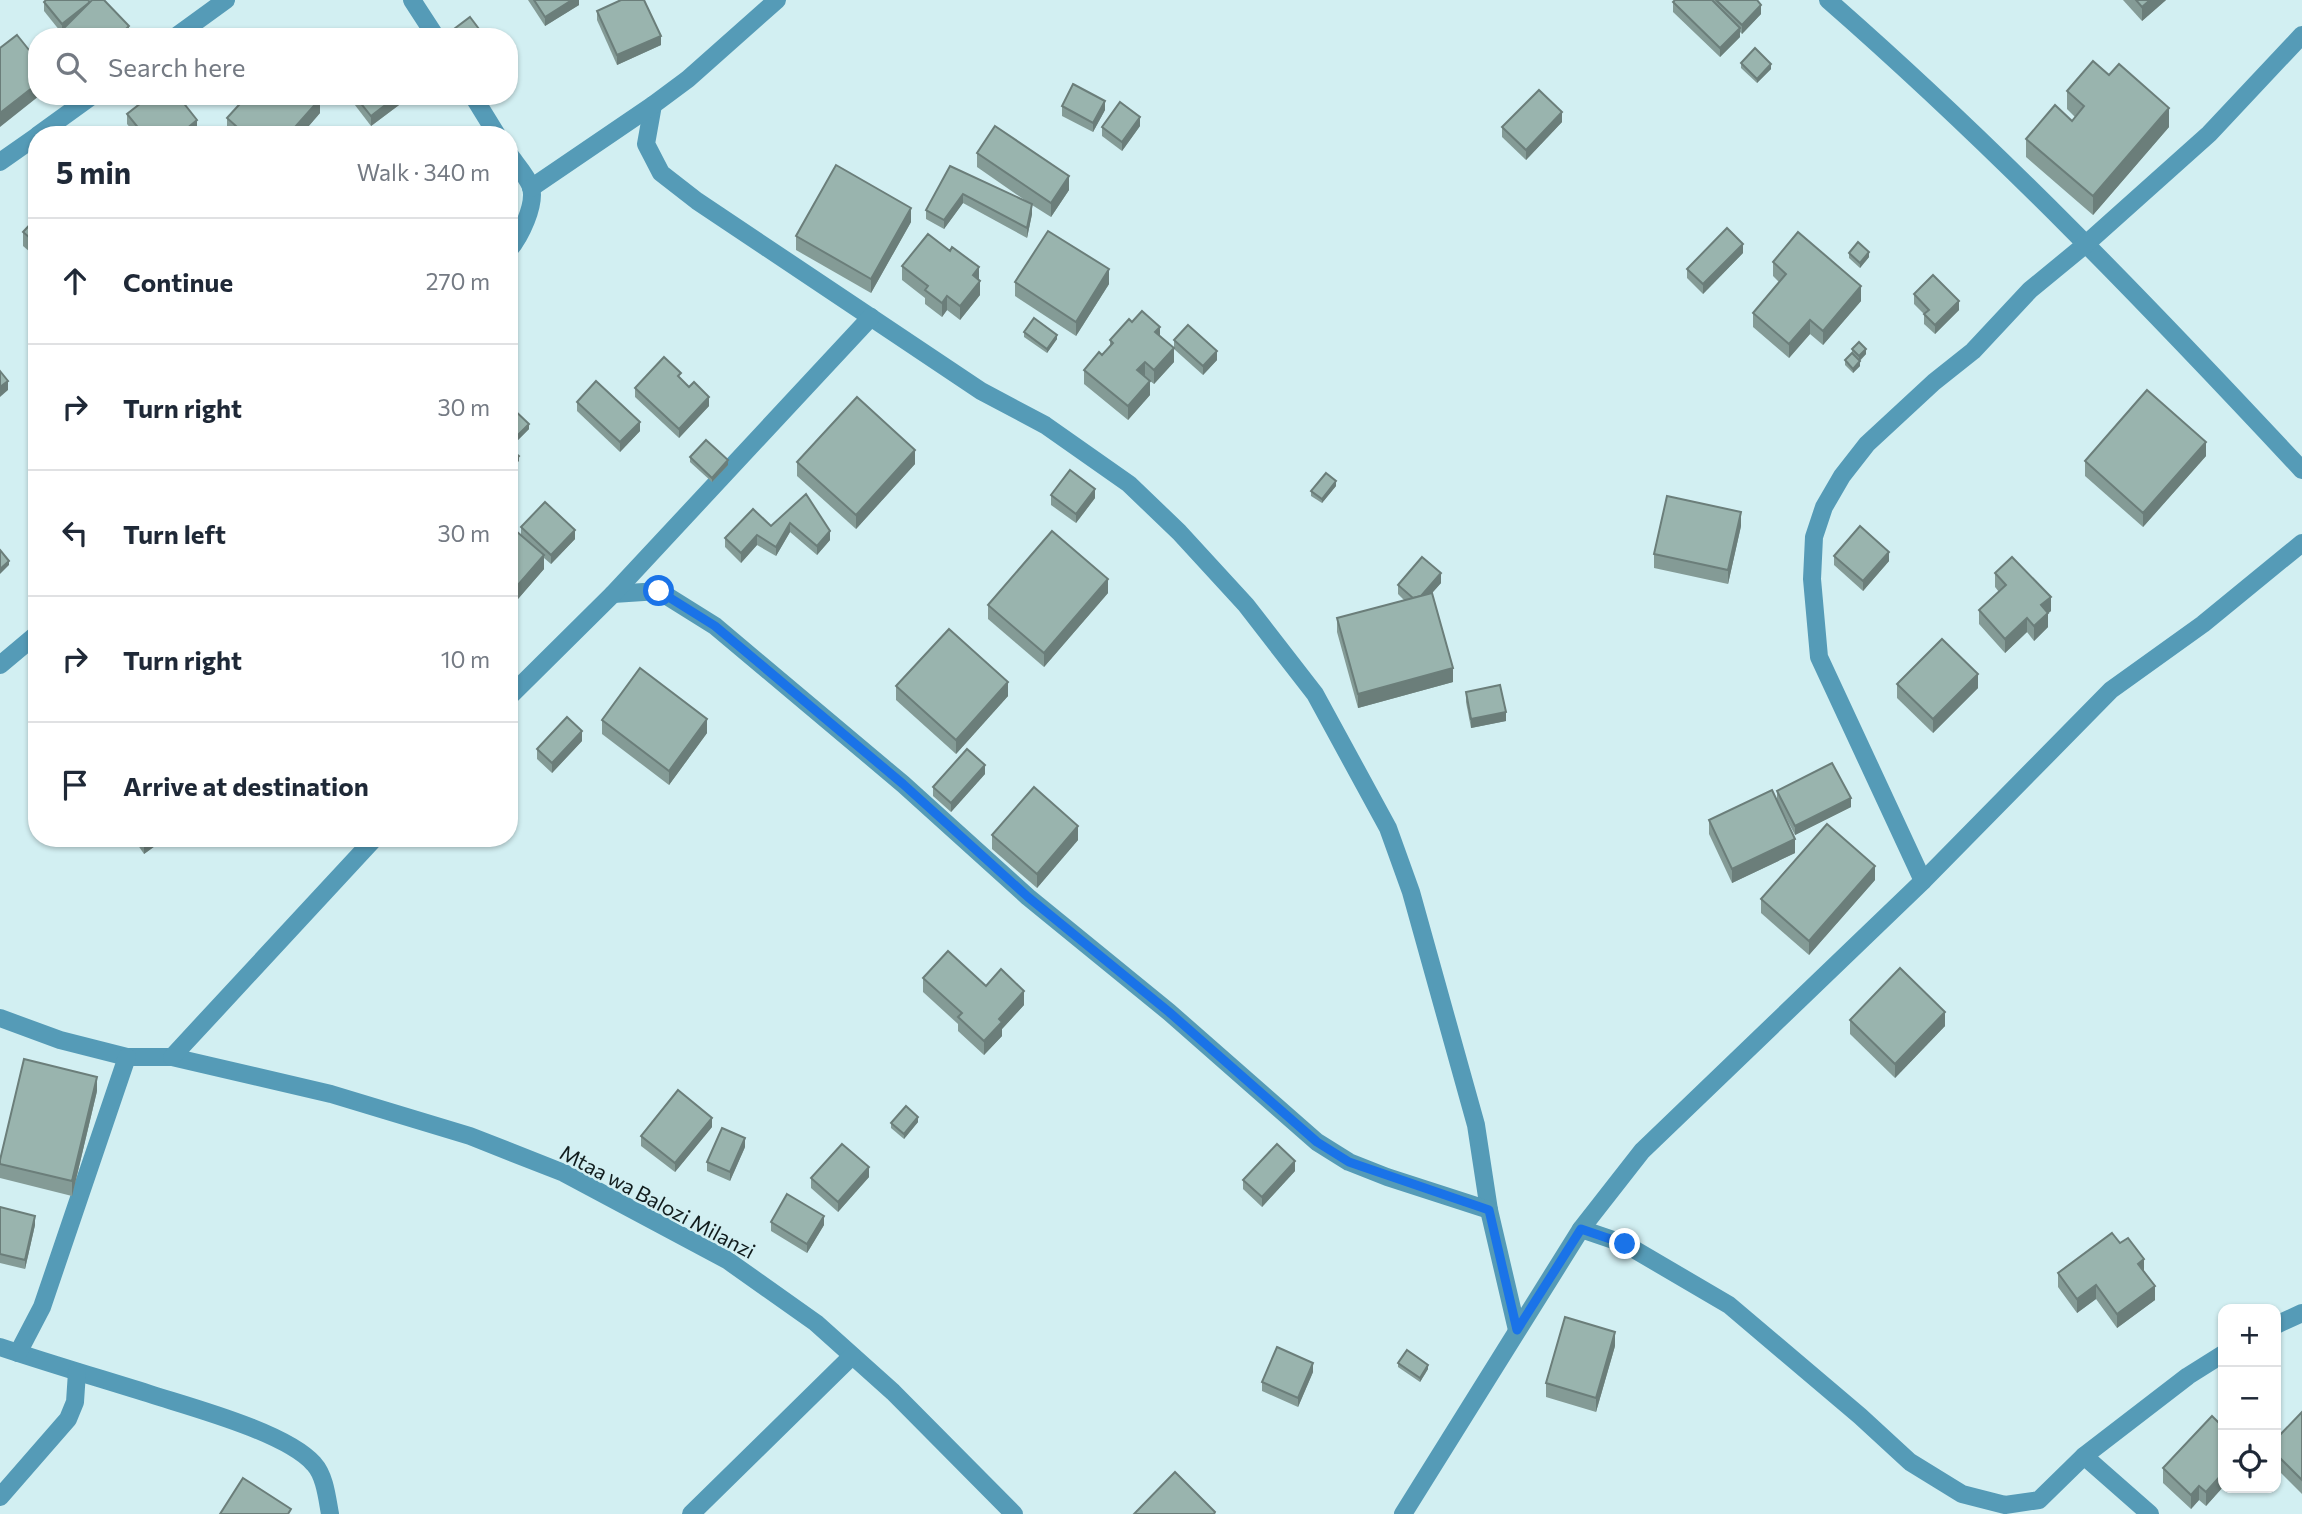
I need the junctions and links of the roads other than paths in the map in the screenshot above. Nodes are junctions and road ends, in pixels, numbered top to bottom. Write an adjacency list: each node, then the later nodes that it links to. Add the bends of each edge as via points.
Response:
1 (226, 0): 5 (street)
2 (412, 0): 6 (street)
3 (777, 0): 10 (street)
4 (1828, 0): 18 (street)
5 (187, 28)
6 (430, 28)
7 (2302, 35): 18 (street, via 2209,134)
8 (80, 105): 11 (street)
9 (479, 105): 12 (street)
10 (653, 105): 16 (street); 19 (street, via 646,144 661,173)
11 (50, 126)
12 (491, 126)
13 (28, 142): 14 (street)
14 (0, 162)
15 (518, 168): 16 (street)
16 (531, 188): 17 (street)
17 (518, 239)
18 (2085, 244): 20 (street); 27 (street, via 1867,444 1824,507 1814,537 1812,579 1819,657)
19 (871, 317): 22 (street); 31 (street, via 981,391 1045,425 1129,484 1246,605 1315,694 1388,828 1411,892 1476,1125)
20 (2302, 470)
21 (2302, 543): 27 (street, via 2203,624 2111,690)
22 (613, 594): 25 (street); 31 (street, via 659,591 715,626 1317,1142 1349,1162)
23 (28, 641): 24 (street)
24 (0, 664)
25 (518, 688)
26 (367, 847): 30 (street)
27 (1923, 881): 32 (street, via 1642,1152)
28 (0, 1018): 29 (street, Mtaa wa Balozi Milanzi)
29 (127, 1057): 30 (street, Mtaa wa Balozi Milanzi); 37 (street, via 42,1307)
30 (172, 1057): 38 (street, Mtaa wa Balozi Milanzi, via 331,1094 470,1136 564,1173 727,1260 816,1323)
31 (1489, 1210): 35 (street)
32 (1581, 1229): 35 (street); 41 (street, via 1625,1244 1729,1305 1910,1462 1962,1493 2005,1505 2039,1500)
33 (2302, 1313): 34 (street)
34 (2281, 1323)
35 (1517, 1330): 46 (street)
36 (0, 1348): 37 (street)
37 (18, 1353): 40 (street)
38 (852, 1356): 44 (street); 45 (street, Mtaa wa Balozi Milanzi)
39 (2218, 1357): 41 (street)
40 (77, 1372): 42 (street, via 75,1402 68,1419); 43 (street, via 274,1437 315,1465)
41 (2084, 1456): 47 (street)
42 (0, 1497)
43 (330, 1514)
44 (691, 1514)
45 (1014, 1514)
46 (1403, 1514)
47 (2150, 1514)

